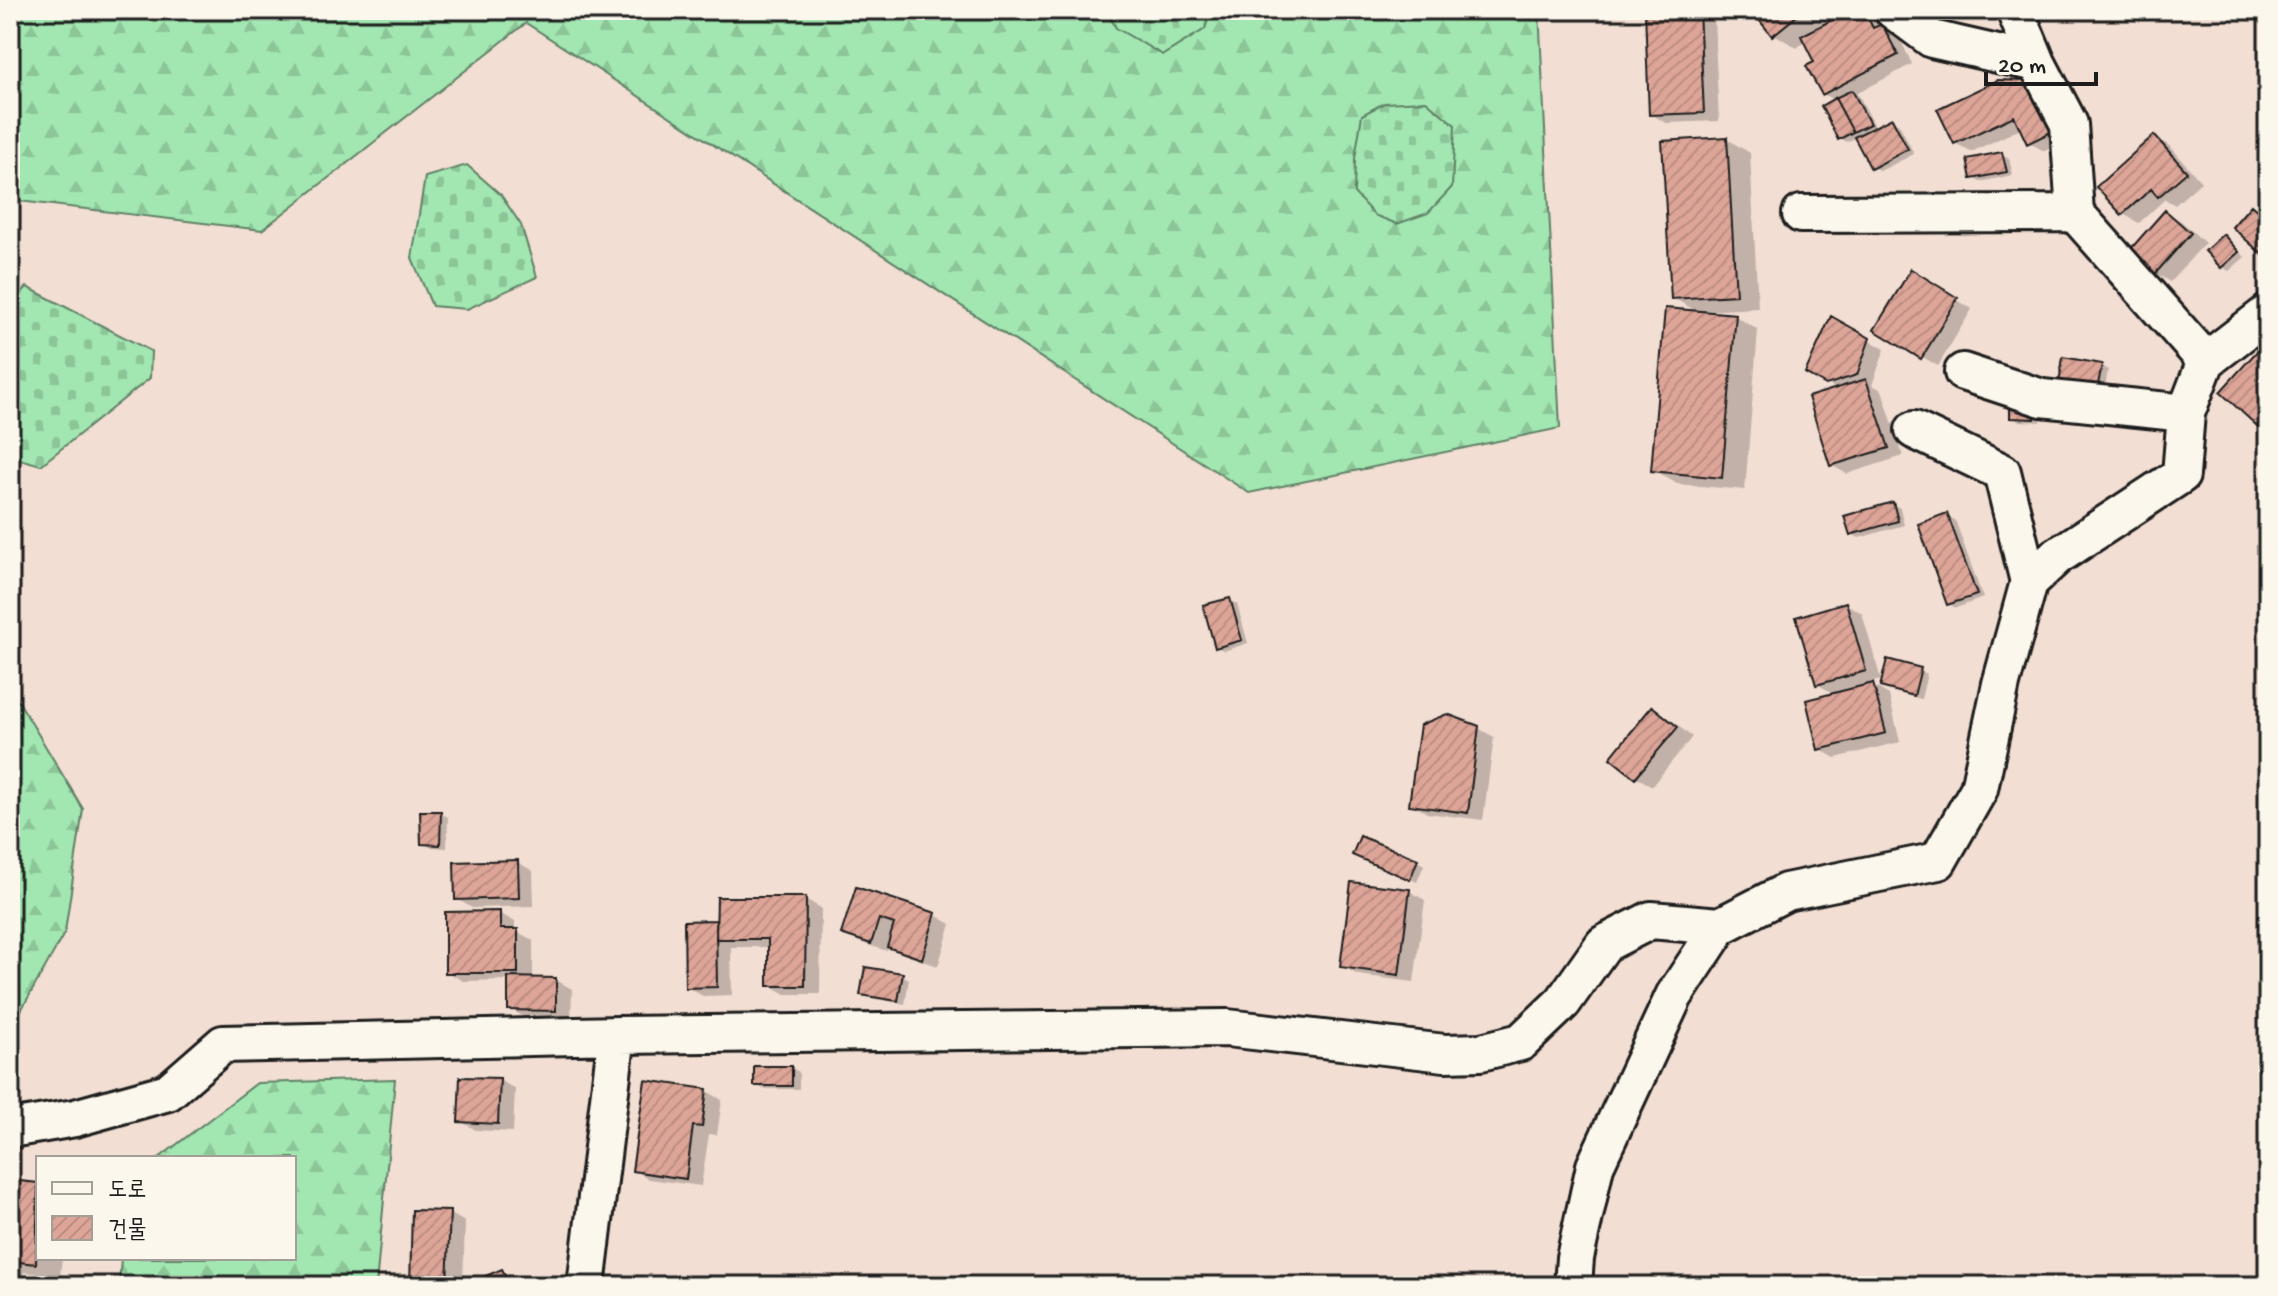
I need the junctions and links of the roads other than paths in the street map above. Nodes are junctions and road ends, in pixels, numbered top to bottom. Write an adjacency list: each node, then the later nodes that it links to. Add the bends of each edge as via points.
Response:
1 (1893, 10): 3 (street, via 1932,39)
2 (2015, 10): 3 (street)
3 (2037, 63): 4 (street, via 2069,124)
4 (2075, 213): 5 (street); 7 (street)
5 (1801, 214)
6 (2268, 313): 7 (street)
7 (2206, 361): 9 (street)
8 (1963, 372): 9 (street, via 2042,398)
9 (2186, 413): 11 (street, via 2181,475 2056,557)
10 (1914, 430): 11 (street, via 2002,472)
11 (2029, 582): 12 (street, via 1979,789 1938,861 1786,892)
12 (1720, 926): 13 (street, via 1651,920 1604,944 1563,1002 1521,1042 1481,1052 1445,1053 1227,1028); 16 (street, via 1674,996 1595,1166)
13 (619, 1035): 14 (street, via 223,1044 168,1092 75,1118); 15 (street)
14 (10, 1129)
15 (586, 1286)
16 (1573, 1286)

